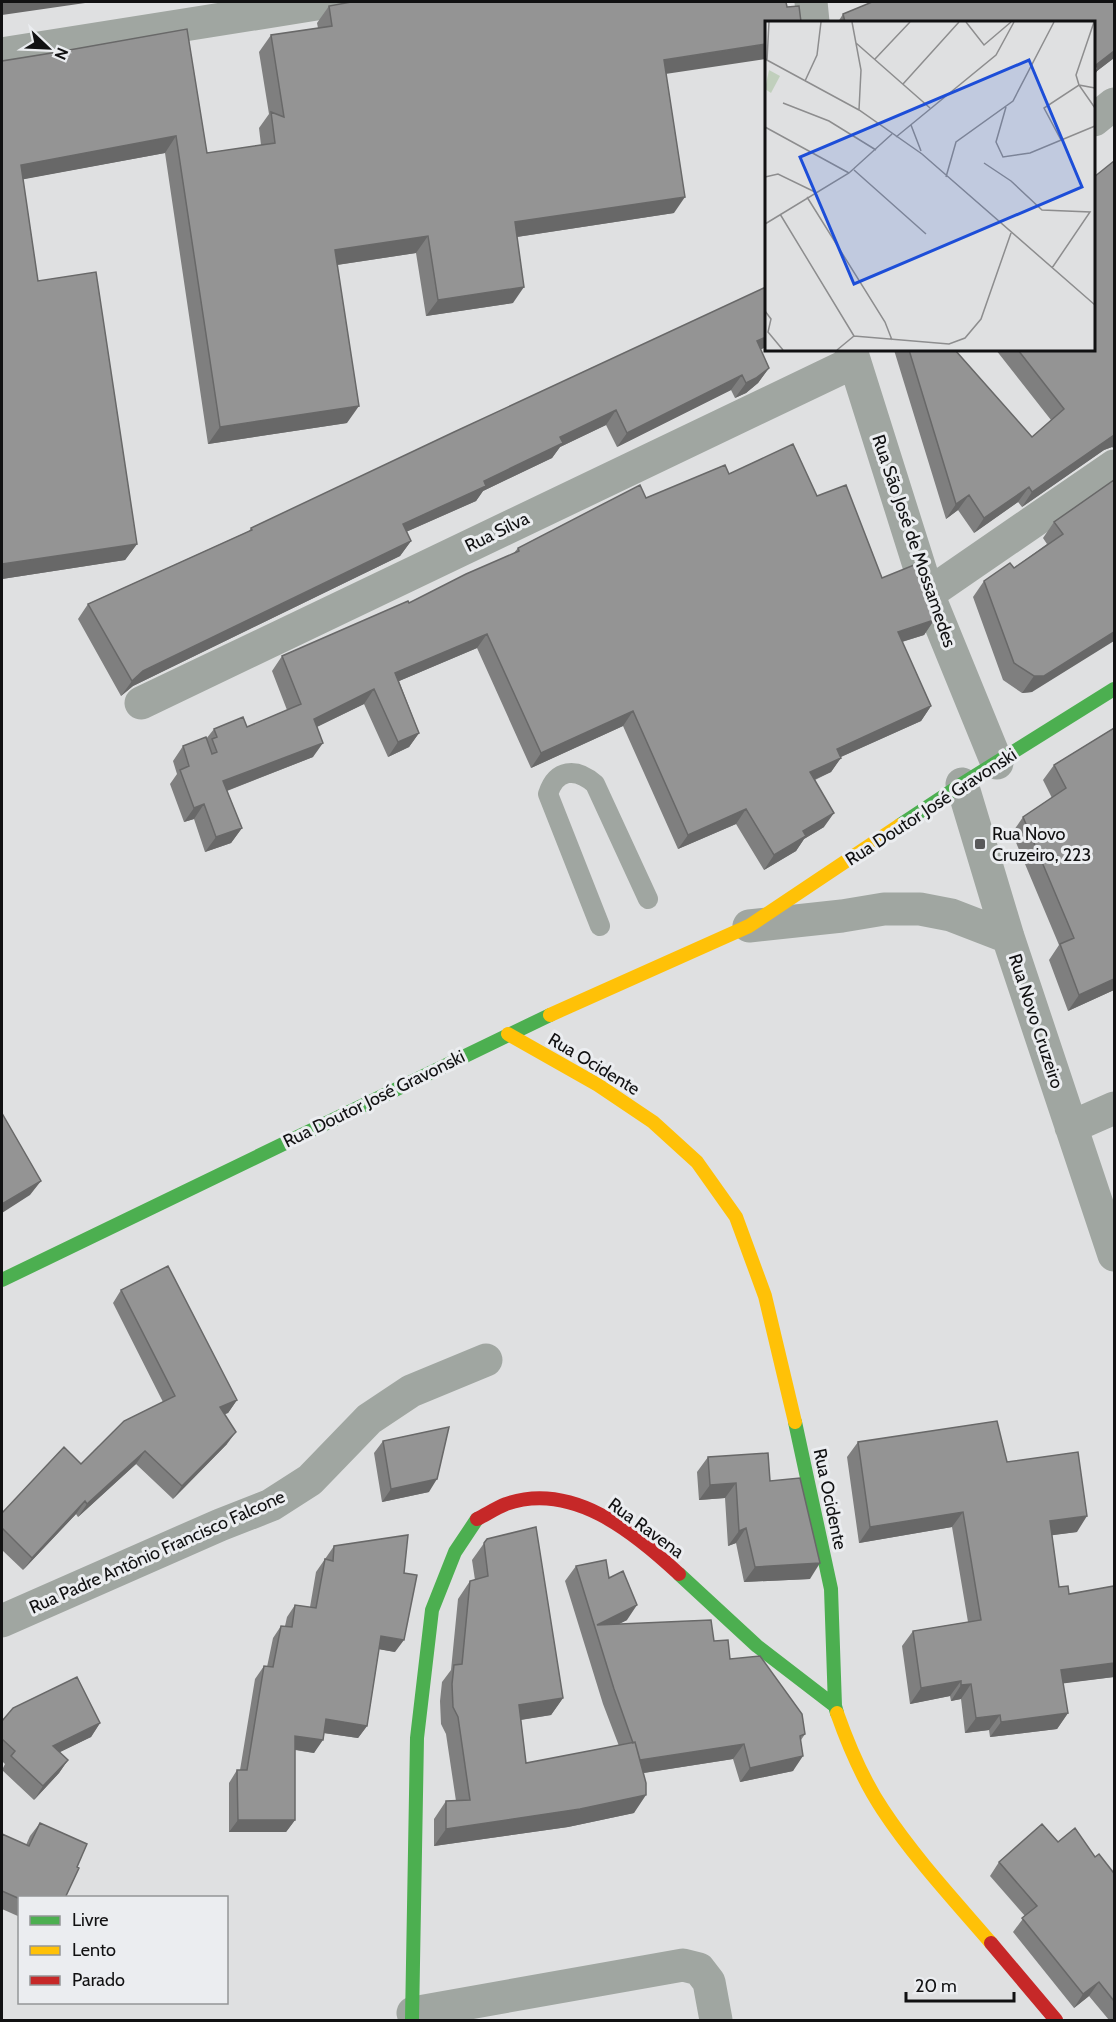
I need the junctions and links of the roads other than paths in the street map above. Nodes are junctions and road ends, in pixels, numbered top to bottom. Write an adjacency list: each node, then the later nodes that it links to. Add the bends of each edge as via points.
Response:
1 (329, 2): 2 (street)
2 (2, 54)
3 (1114, 104): 4 (street)
4 (1095, 119)
5 (853, 356): 7 (street, Rua São José de Mossamedes); 9 (street, Rua Silva)
6 (1114, 466): 7 (street)
7 (928, 594): 10 (street, Rua São José de Mossamedes)
8 (1114, 689): 10 (street, Rua Doutor José Gravonski)
9 (141, 703)
10 (997, 763): 11 (street, Rua Doutor José Gravonski)
11 (962, 784): 14 (street, Rua Doutor José Gravonski); 15 (street, Rua Novo Cruzeiro)
12 (648, 899): 13 (lane, via 595,784 578,773 563,774 552,782 548,794)
13 (600, 926)
14 (749, 926): 15 (street, Rua Doutor José Gravonski, via 884,909 920,909 951,915); 16 (street, Rua Doutor José Gravonski)
15 (1008, 937): 18 (street, Rua Novo Cruzeiro)
16 (508, 1034): 20 (street, Rua Doutor José Gravonski); 23 (street, Rua Ocidente, via 598,1085 653,1122 697,1162 736,1217 765,1296 831,1588)
17 (1114, 1108): 18 (street)
18 (1071, 1127): 19 (street, Rua Novo Cruzeiro)
19 (1114, 1256)
20 (2, 1280)
21 (486, 1360): 22 (street, Rua Padre Antônio Francisco Falcone, via 411,1390 369,1419 310,1480 271,1505)
22 (2, 1621)
23 (835, 1706): 24 (street, Rua Ravena, via 757,1646 664,1560 606,1517 575,1503 545,1498 507,1504 476,1520 455,1552 432,1610 417,1737); 26 (street, Rua Ocidente, via 847,1741 883,1810)
24 (412, 2017): 25 (street, via 683,1965 699,1969 709,1982)
25 (716, 2020)
26 (1056, 2020)

